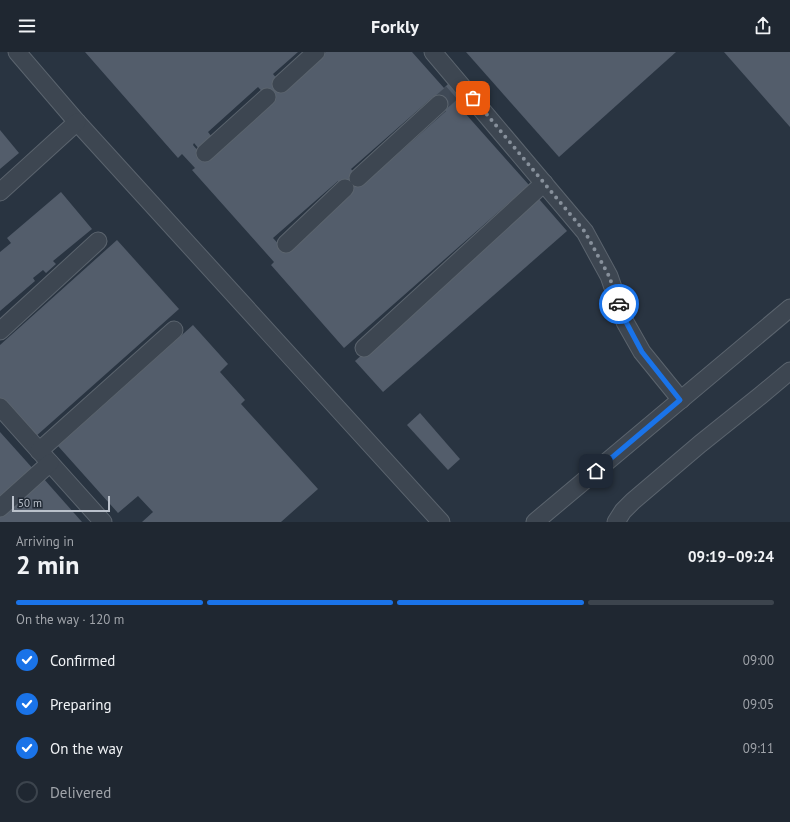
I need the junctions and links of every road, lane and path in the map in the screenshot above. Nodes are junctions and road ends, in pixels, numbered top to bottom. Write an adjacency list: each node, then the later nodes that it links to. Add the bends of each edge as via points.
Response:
1 (17, 52): 7 (street)
2 (316, 52): 4 (street)
3 (433, 52): 9 (street, via 458,89)
4 (281, 84)
5 (267, 96): 8 (street)
6 (439, 104): 12 (street)
7 (77, 122): 10 (street); 23 (street)
8 (205, 153)
9 (544, 183): 16 (street); 18 (street, via 585,232 609,276 626,322 642,352)
10 (0, 192)
11 (98, 241): 15 (street)
12 (286, 244)
13 (790, 308): 18 (street)
14 (174, 330): 20 (street)
15 (0, 331)
16 (364, 348)
17 (790, 371): 25 (street, via 633,501)
18 (680, 400): 24 (street)
19 (0, 407): 20 (street)
20 (45, 457): 21 (street); 22 (street)
21 (0, 508)
22 (103, 522)
23 (442, 522)
24 (535, 522)
25 (616, 522)

